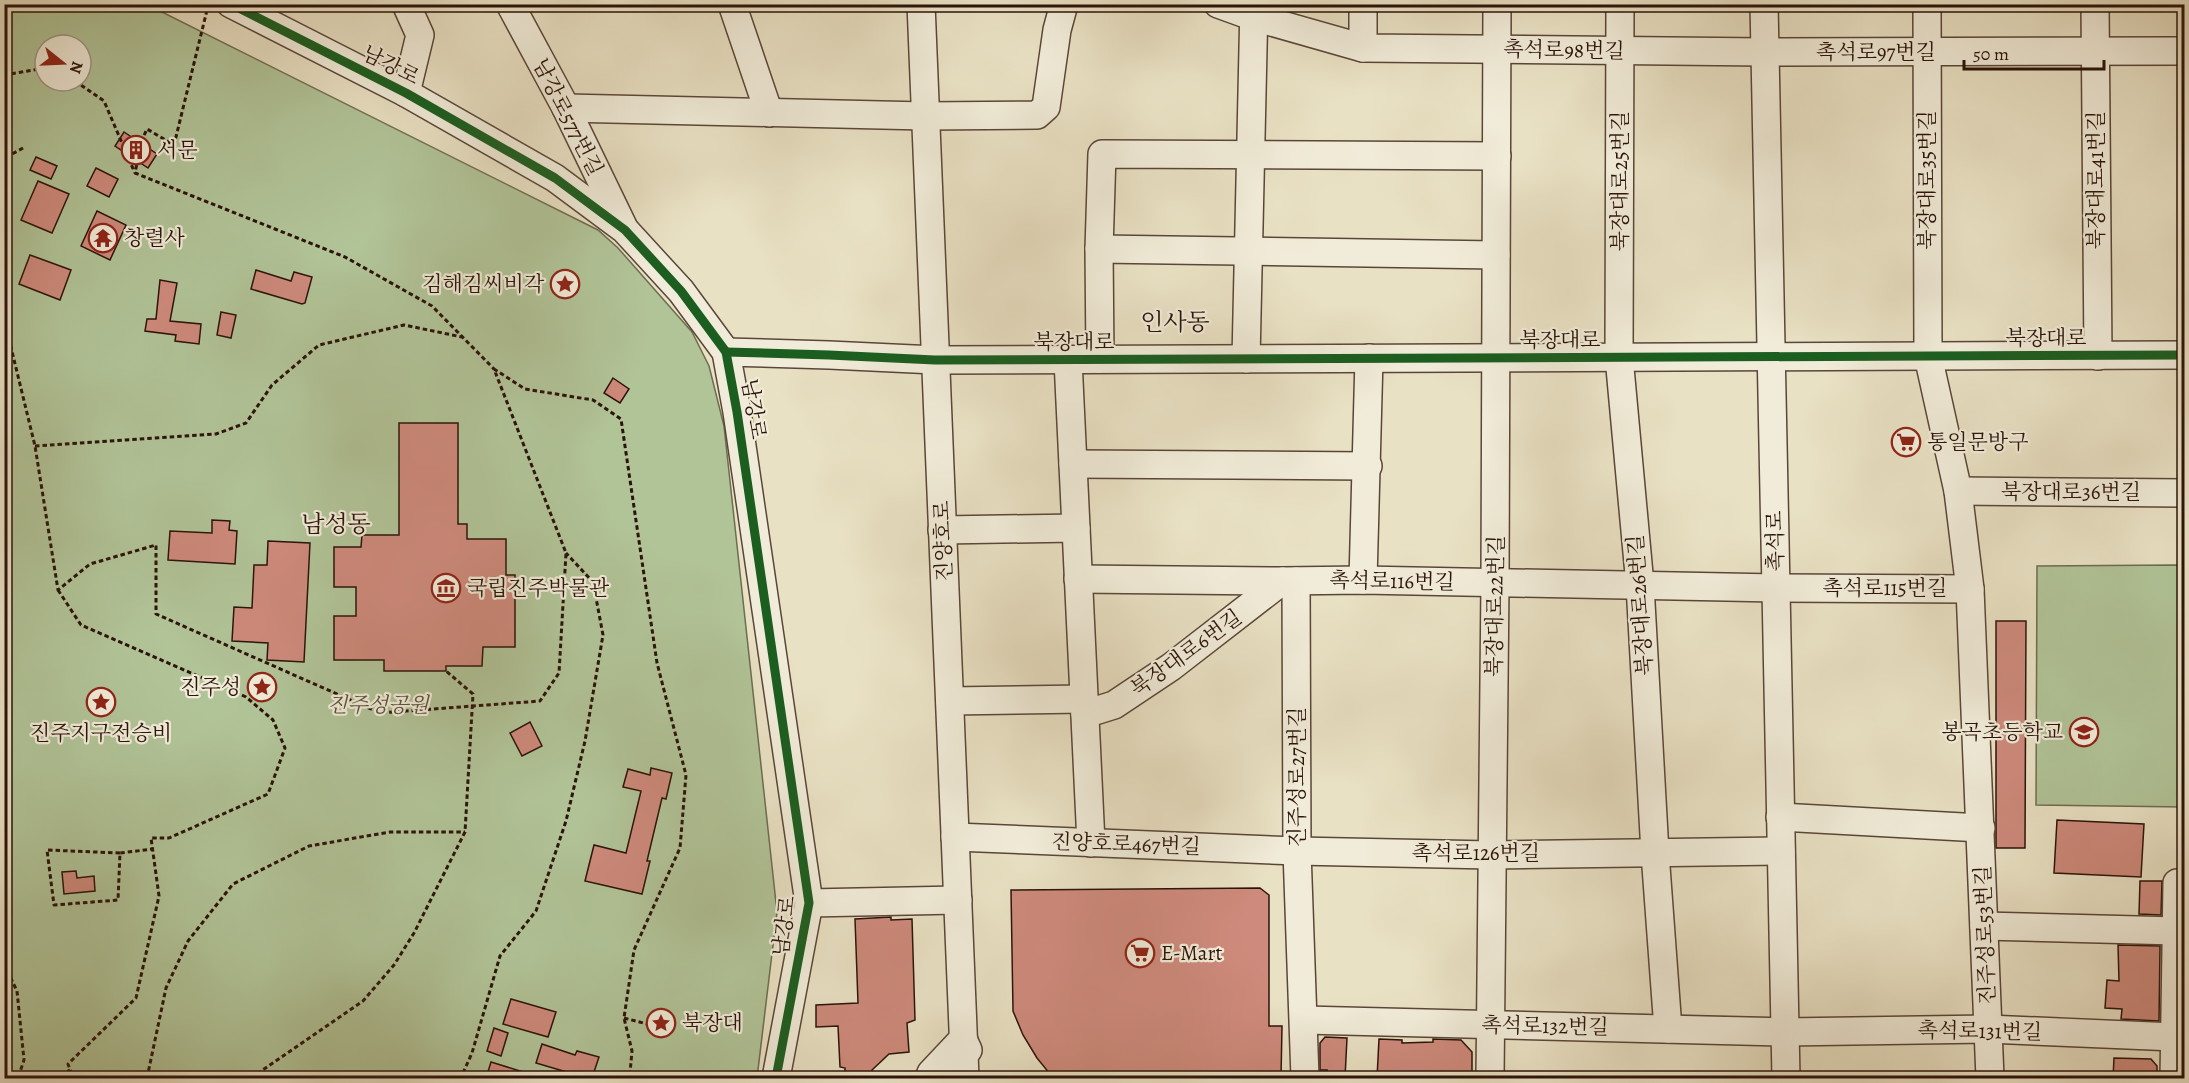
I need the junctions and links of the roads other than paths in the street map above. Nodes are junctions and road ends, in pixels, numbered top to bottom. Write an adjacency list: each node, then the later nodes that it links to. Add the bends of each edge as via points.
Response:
1 (406, 4): 22 (street, via 420,35)
2 (510, 4): 23 (street, 남강로577번길)
3 (732, 4): 24 (street)
4 (921, 4): 25 (street, 진양호로)
5 (1064, 4): 25 (street, via 1046,107 1037,115)
6 (1218, 4): 14 (street, 촉석로98번길)
7 (1364, 4): 15 (street)
8 (1497, 4): 16 (street, 북장대로22번길)
9 (1620, 4): 17 (street, 북장대로25번길)
10 (1764, 4): 20 (street, 촉석로)
11 (1927, 4): 21 (street, 북장대로35번길)
12 (2095, 4): 18 (street, 북장대로41번길)
13 (236, 6): 22 (street, 남강로)
14 (1254, 11): 15 (street, 촉석로98번길); 26 (street)
15 (1363, 48): 16 (street, 촉석로98번길)
16 (1497, 50): 17 (street, 촉석로98번길); 27 (street, 북장대로22번길)
17 (1620, 51): 20 (street, 촉석로98번길); 36 (street, 북장대로25번길)
18 (2095, 51): 19 (street, 촉석로97번길); 21 (street, 촉석로97번길); 35 (street, 북장대로41번길)
19 (2184, 51)
20 (1765, 52): 21 (street, 촉석로97번길); 37 (street, 촉석로)
21 (1927, 52): 34 (street, 북장대로35번길)
22 (406, 93): 28 (street, 남강로, via 555,178)
23 (566, 108): 24 (street); 28 (street, 남강로577번길)
24 (769, 112): 25 (street)
25 (925, 116): 41 (street, 진양호로)
26 (1250, 155): 27 (street); 29 (street, 북장대로, via 1102,154); 30 (street)
27 (1497, 156): 31 (street, 북장대로22번길)
28 (625, 230): 32 (street, 남강로, via 681,291)
29 (1099, 249): 30 (street); 43 (street, 북장대로)
30 (1248, 253): 31 (street); 40 (street)
31 (1496, 255): 39 (street, 북장대로22번길)
32 (726, 352): 41 (street, 북장대로); 69 (street, 남강로)
33 (2184, 355): 35 (street, 북장대로)
34 (1928, 356): 35 (street, 북장대로); 37 (street, 북장대로); 47 (street)
35 (2098, 356)
36 (1619, 357): 37 (street, 북장대로); 39 (street, 북장대로); 54 (street, 북장대로26번길)
37 (1771, 357): 55 (street, 촉석로)
38 (1369, 358): 39 (street, 북장대로); 40 (street, 북장대로); 45 (street)
39 (1497, 358): 53 (street, 북장대로22번길)
40 (1246, 359): 43 (street, 북장대로)
41 (935, 360): 42 (street, 북장대로); 49 (street, 진양호로)
42 (1068, 360): 43 (street, 북장대로); 44 (street)
43 (1100, 360)
44 (1073, 464): 45 (street); 48 (street)
45 (1368, 466): 51 (street)
46 (2184, 493): 47 (street, 북장대로36번길)
47 (1959, 501): 56 (street)
48 (1076, 528): 49 (street); 50 (street)
49 (942, 530): 57 (street, 진양호로)
50 (1078, 579): 52 (street); 58 (street)
51 (1363, 580): 52 (street, 촉석로116번길); 53 (street, 촉석로116번길)
52 (1289, 581): 58 (street, 북장대로6번길, via 1114,705); 64 (street, 진주성로27번길)
53 (1496, 583): 54 (street, 촉석로116번길); 66 (street, 북장대로22번길)
54 (1640, 585): 55 (street, 촉석로116번길); 65 (street, 북장대로26번길)
55 (1776, 588): 56 (street, 촉석로115번길); 59 (street, 촉석로)
56 (1970, 589): 60 (street, 촉석로115번길)
57 (950, 701): 58 (street, 북장대로6번길); 61 (street, 진양호로)
58 (1084, 707): 62 (street)
59 (1780, 817): 60 (street); 63 (street, 촉석로)
60 (1981, 828): 70 (street, 진주성로53번길)
61 (955, 837): 62 (street, 진양호로467번길); 68 (street, 진양호로)
62 (1091, 843): 64 (street, 진양호로467번길)
63 (1781, 850): 65 (street, 촉석로126번길); 76 (street, 촉석로)
64 (1298, 851): 66 (street, 촉석로126번길); 72 (street, 진주성로27번길)
65 (1655, 853): 66 (street, 촉석로126번길); 74 (street)
66 (1491, 855): 73 (street, 북장대로22번길)
67 (2177, 883): 71 (street)
68 (958, 900): 69 (street); 78 (street, 진양호로)
69 (809, 903): 79 (street, 남강로)
70 (1984, 926): 71 (street); 75 (street, 진주성로53번길)
71 (2177, 931): 77 (street)
72 (1304, 1020): 73 (street, 촉석로132번길); 83 (street, 진주성로27번길)
73 (1492, 1024): 74 (street, 촉석로132번길); 84 (street, 북장대로22번길)
74 (1668, 1029): 76 (street, 촉석로132번길)
75 (1988, 1029): 76 (street, 촉석로131번길); 77 (street, 촉석로131번길); 86 (street, 진주성로53번길)
76 (1785, 1032): 85 (street, 촉석로)
77 (2180, 1034): 87 (street)
78 (963, 1039): 80 (street); 81 (street, 진양호로); 82 (street)
79 (776, 1078)
80 (929, 1078)
81 (965, 1078)
82 (980, 1078)
83 (1305, 1078)
84 (1490, 1078)
85 (1786, 1078)
86 (1990, 1078)
87 (2174, 1078)

